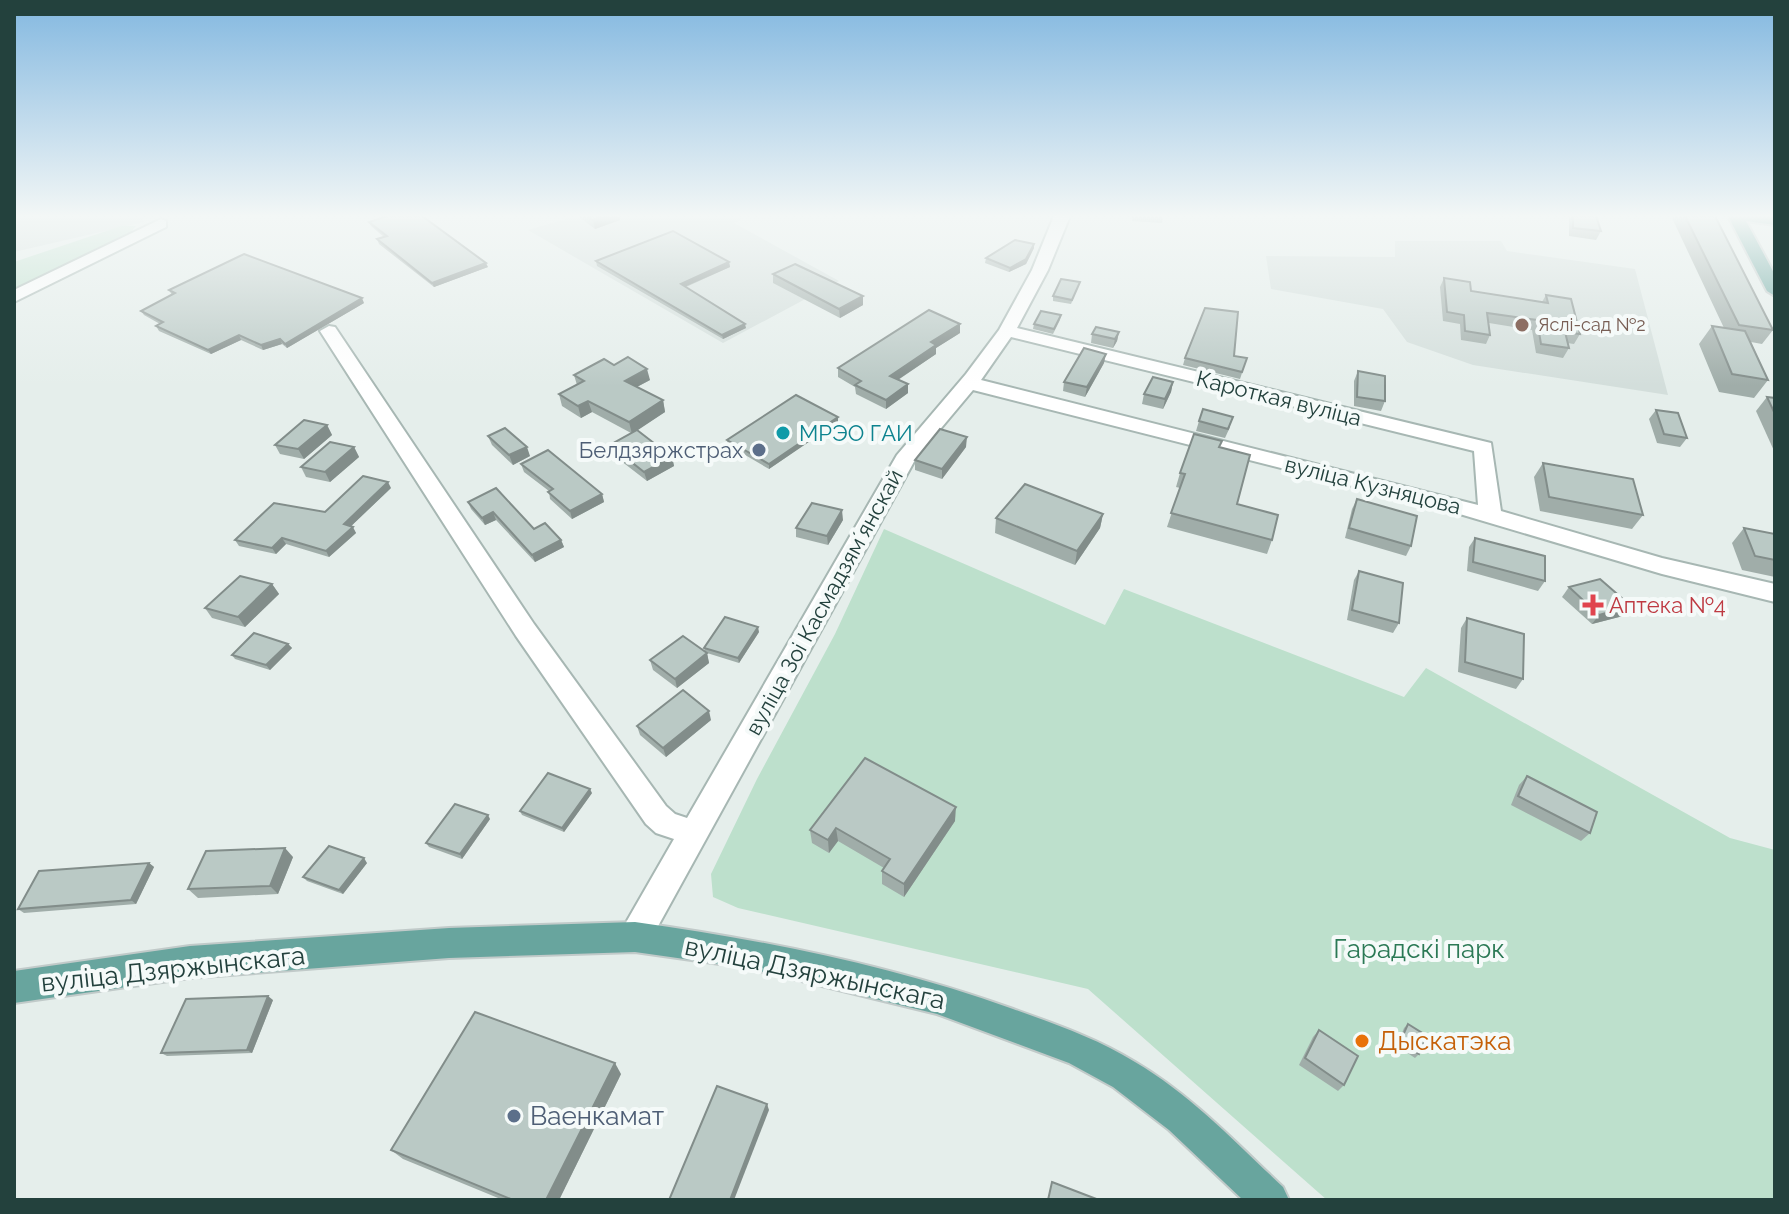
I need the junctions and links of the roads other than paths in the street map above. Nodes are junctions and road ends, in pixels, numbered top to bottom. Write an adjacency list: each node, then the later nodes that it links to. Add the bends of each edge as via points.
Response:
1 (63, 273): 5 (street)
2 (1039, 273): 7 (street, вуліца Зоі Касмадзямʼянскай)
3 (1766, 273): 4 (main road)
4 (1775, 291)
5 (14, 297)
6 (329, 331): 11 (street, via 525,630 656,815)
7 (1007, 331): 8 (street, вуліца Зоі Касмадзямʼянскай); 9 (street, Кароткая вуліца, via 1484,447)
8 (969, 383): 9 (street, вуліца Кузняцова); 11 (street, вуліца Зоі Касмадзямʼянскай, via 907,455)
9 (1490, 515): 10 (street, вуліца Кузняцова)
10 (1775, 593)
11 (695, 833): 12 (street, вуліца Зоі Касмадзямʼянскай)
12 (635, 937): 13 (main road, вуліца Дзяржынскага, via 449,943 190,962); 14 (main road, вуліца Дзяржынскага, via 748,953 937,998 1078,1049 1182,1117)
13 (14, 987)
14 (1270, 1200)

